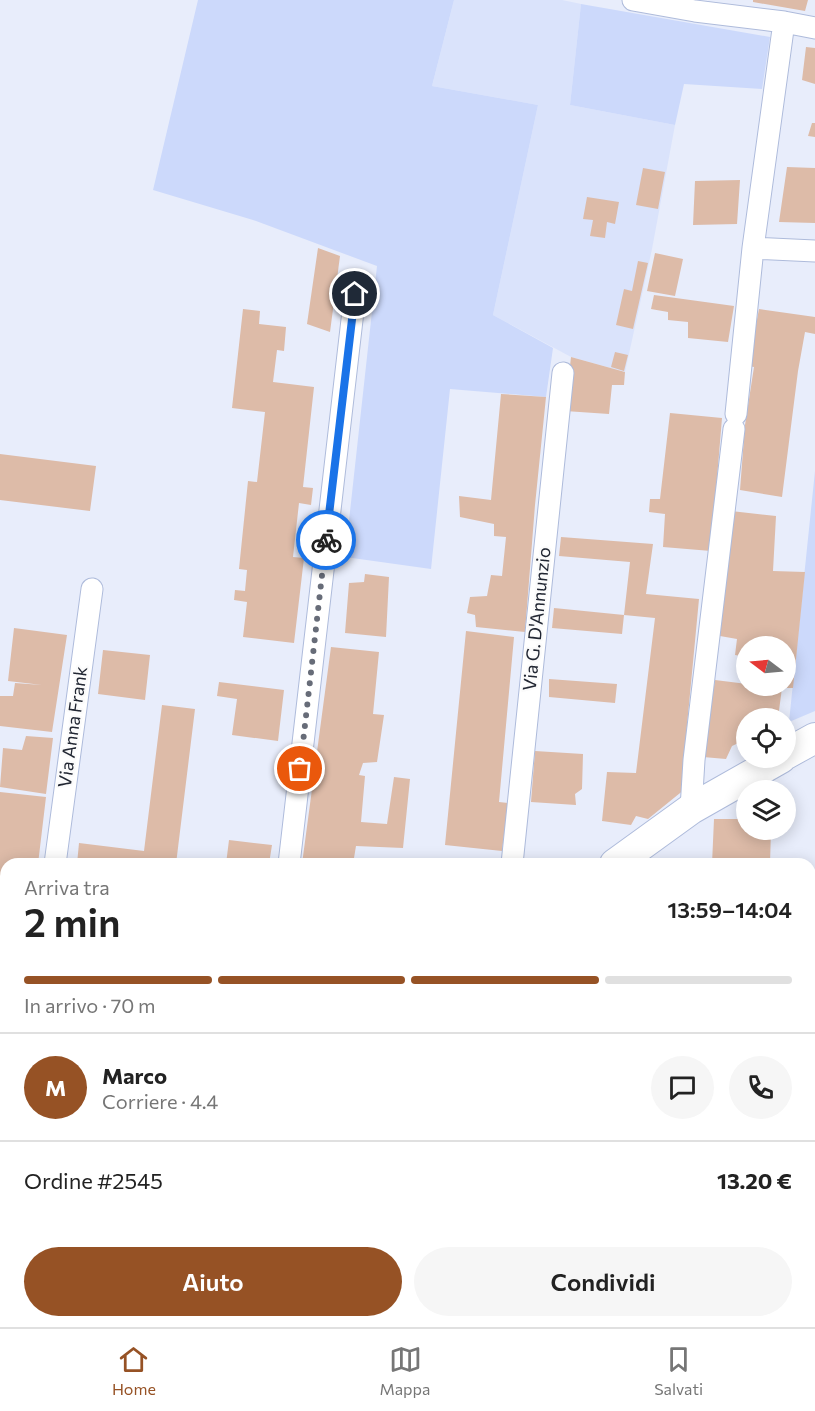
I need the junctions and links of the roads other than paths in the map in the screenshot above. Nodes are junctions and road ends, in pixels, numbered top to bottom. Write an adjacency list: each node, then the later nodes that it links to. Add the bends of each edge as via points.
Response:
1 (633, 0): 2 (street)
2 (696, 6): 3 (street)
3 (784, 22): 4 (street); 5 (street)
4 (815, 27)
5 (753, 248): 6 (street); 13 (street)
6 (815, 250)
7 (355, 294): 15 (street)
8 (563, 373): 16 (street, Via G. D'Annunzio)
9 (92, 589): 14 (street, Via Anna Frank)
10 (815, 738): 11 (main road)
11 (796, 748)
12 (763, 768): 13 (main road)
13 (691, 809): 17 (main road)
14 (56, 858)
15 (290, 858)
16 (513, 858)
17 (623, 858)

